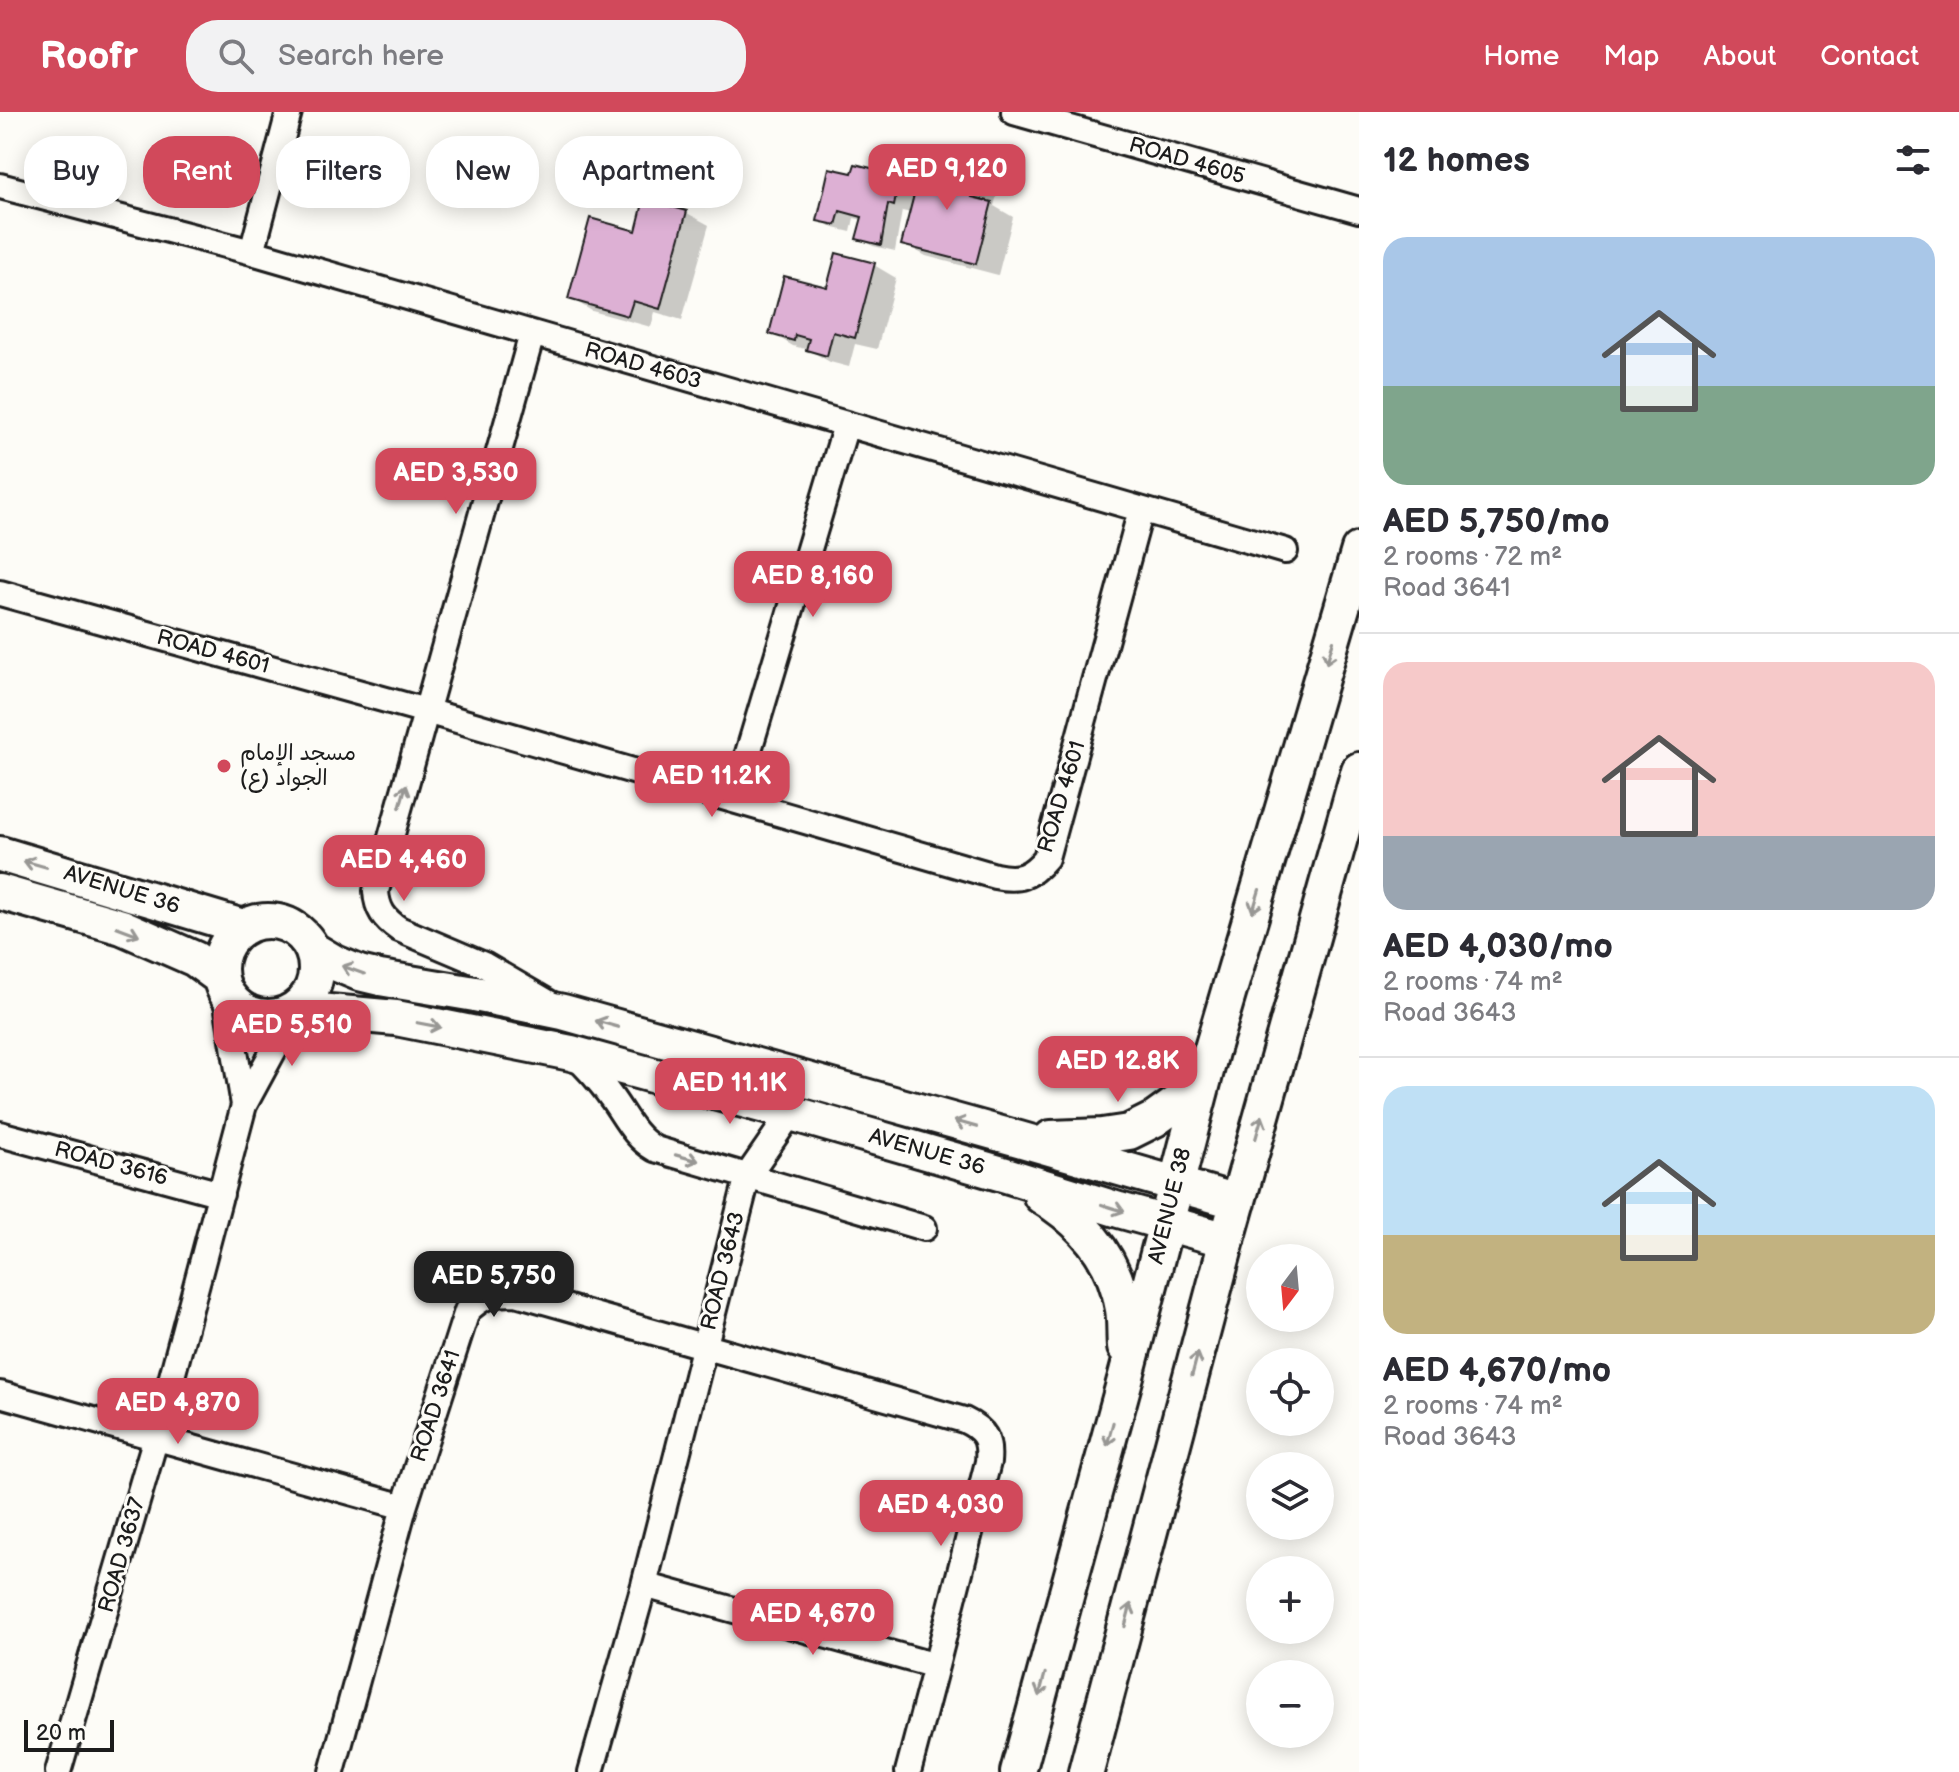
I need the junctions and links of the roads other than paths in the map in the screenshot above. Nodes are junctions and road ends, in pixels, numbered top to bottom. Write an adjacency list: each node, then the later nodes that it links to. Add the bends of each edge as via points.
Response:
1 (289, 112): 5 (street)
2 (1014, 112): 4 (street, ROAD 4605)
3 (0, 186): 5 (street, ROAD 4603)
4 (1359, 210)
5 (252, 252): 6 (street, ROAD 4603)
6 (532, 334): 7 (street, ROAD 4603); 12 (street)
7 (846, 425): 8 (street, ROAD 4603); 14 (street)
8 (1141, 510): 10 (street, ROAD 4603); 14 (street, ROAD 4601, via 1051,844 1037,869 1009,879 995,876)
9 (1359, 550): 22 (street, AVENUE 38, one-way to 22)
10 (1285, 551)
11 (0, 593): 12 (street, ROAD 4601)
12 (426, 711): 14 (street, ROAD 4601); 21 (street, one-way to 12, via 484,965 399,929 382,914 376,891)
13 (1359, 770): 32 (street, one-way to 13)
14 (734, 800)
15 (0, 854): 17 (street, AVENUE 36, one-way to 15)
16 (0, 892): 19 (street, AVENUE 36, one-way to 19, via 122,927 195,959)
17 (243, 927): 18 (street, via 275,921 291,926); 19 (street, via 224,949)
18 (313, 950): 20 (street, via 315,982); 21 (street, AVENUE 36, one-way to 18, via 369,976)
19 (223, 985): 20 (street, via 249,1013 265,1017); 24 (street, ROAD 3637)
20 (296, 1009): 23 (street, AVENUE 36, one-way to 23, via 396,1018); 24 (street, ROAD 3637)
21 (563, 1012): 27 (street, AVENUE 36, one-way to 21)
22 (1211, 1052): 27 (street, via 1180,1101 1129,1132); 30 (street, AVENUE 38)
23 (571, 1053): 25 (street, AVENUE 36); 28 (street, one-way to 28, via 644,1142)
24 (244, 1105): 31 (street, ROAD 3637)
25 (791, 1113): 28 (street); 29 (street, AVENUE 36)
26 (0, 1134): 31 (street, ROAD 3616)
27 (1019, 1139): 30 (street, AVENUE 36)
28 (748, 1175): 34 (street); 36 (street, ROAD 3643)
29 (1006, 1175): 33 (street, AVENUE 36, one-way to 33); 37 (street, via 1065,1210 1101,1248 1123,1310)
30 (1175, 1184): 32 (street, AVENUE 36); 33 (street, AVENUE 38)
31 (221, 1194): 39 (street, ROAD 3637)
32 (1238, 1202): 35 (street)
33 (1166, 1224): 35 (street, AVENUE 36); 37 (street, AVENUE 38)
34 (924, 1228)
35 (1227, 1240): 48 (street, one-way to 35)
36 (704, 1347): 40 (street, ROAD 3641, via 516,1293 480,1298 467,1311); 41 (street, ROAD 3643); 42 (street, ROAD 3641, via 964,1420 985,1436 988,1462)
37 (1126, 1376): 47 (street, AVENUE 38, one-way to 47)
38 (0, 1394): 39 (street)
39 (156, 1437): 40 (street); 43 (street, ROAD 3637)
40 (404, 1507): 44 (street, ROAD 3641)
41 (644, 1585): 42 (street); 45 (street, ROAD 3643)
42 (936, 1666): 46 (street)
43 (58, 1772)
44 (332, 1772)
45 (591, 1772)
46 (908, 1772)
47 (1018, 1772)
48 (1086, 1772)

